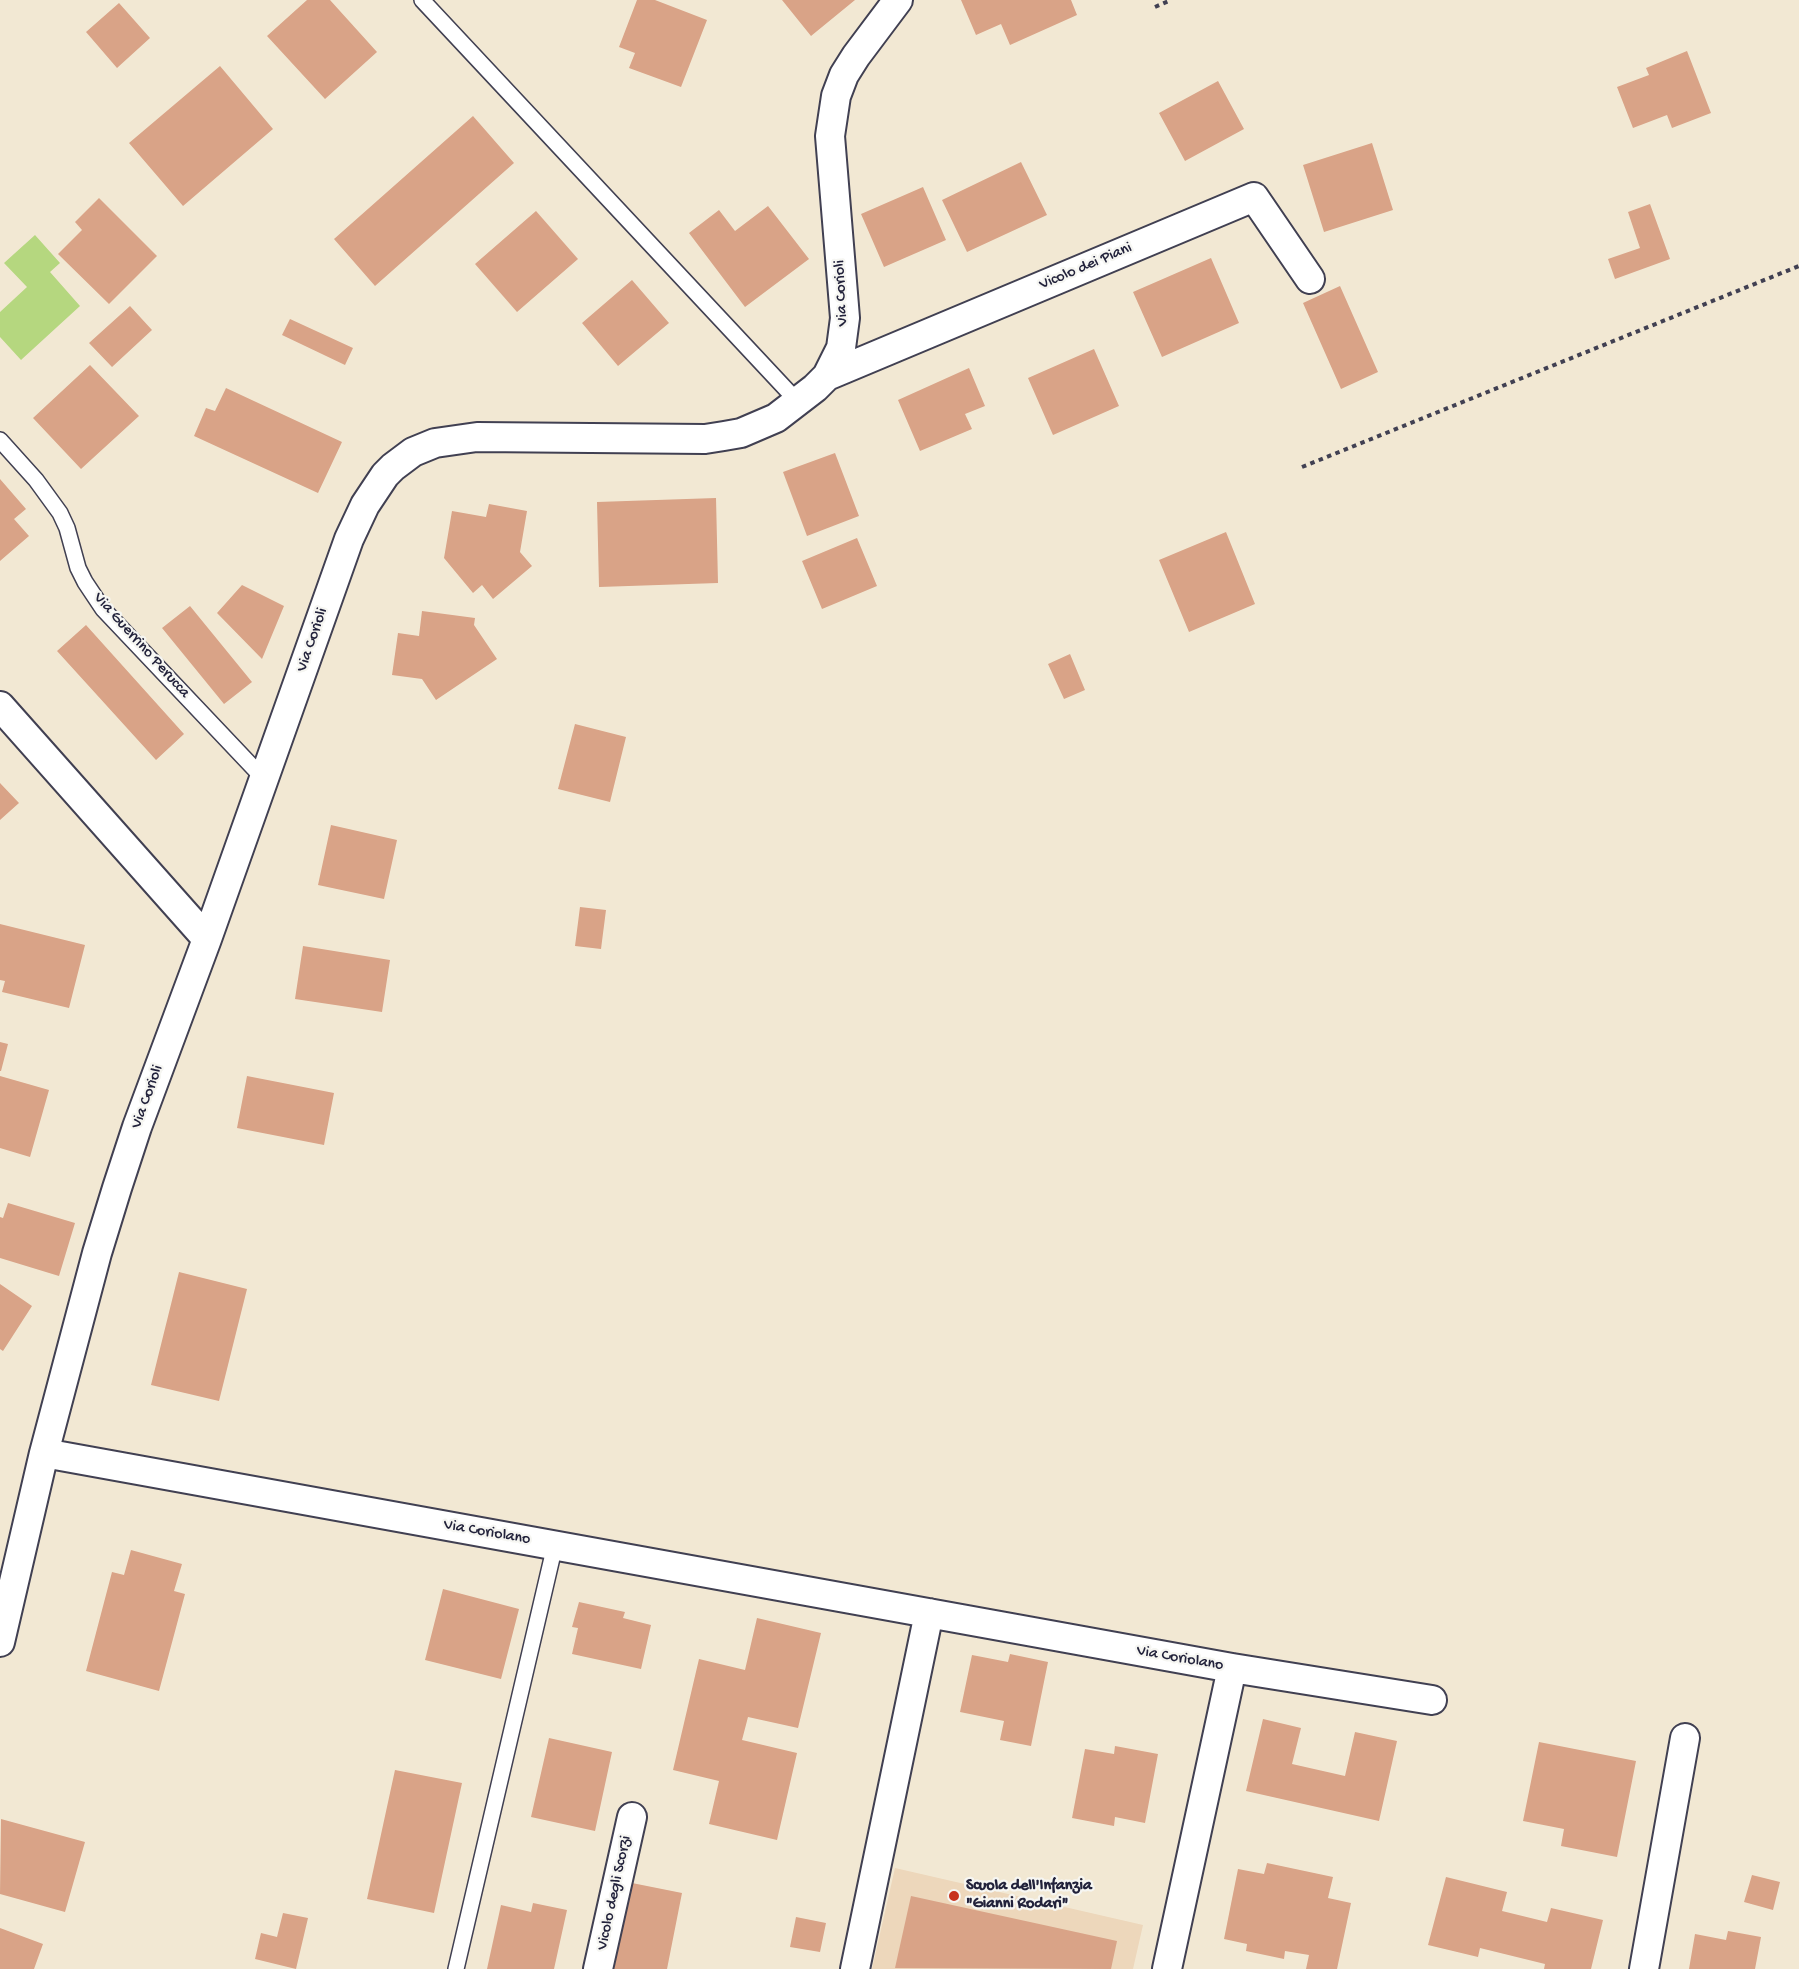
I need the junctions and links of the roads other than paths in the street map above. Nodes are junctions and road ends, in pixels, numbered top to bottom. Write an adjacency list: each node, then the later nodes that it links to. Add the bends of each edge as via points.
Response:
1 (422, 0): 5 (lane)
2 (898, 0): 4 (street, Via Corioli, via 844,75 832,115 830,136 845,318 841,348)
3 (1310, 279): 4 (street, Vicolo dei Piani, via 1254,197)
4 (826, 376): 5 (street, Via Corioli)
5 (798, 402): 8 (street, Via Corioli, via 759,426 714,438 477,437 435,443 403,459 374,490 352,531)
6 (0, 440): 8 (lane, Via Guerrino Perucca, via 60,513 78,568 103,609)
7 (0, 706): 9 (street)
8 (264, 779): 9 (street, Via Corioli)
9 (207, 939): 10 (street, Via Corioli, via 117,1188)
10 (44, 1453): 11 (street, Via Coriolano); 13 (street, Via Corioli)
11 (555, 1545): 12 (street, Via Coriolano); 18 (lane)
12 (929, 1612): 14 (street, Via Coriolano); 20 (street)
13 (0, 1642)
14 (1232, 1668): 15 (street, Via Coriolano); 21 (street)
15 (1432, 1700)
16 (1686, 1738): 22 (street)
17 (632, 1817): 19 (street, Vicolo degli Scorzi)
18 (456, 1969)
19 (598, 1969)
20 (855, 1969)
21 (1167, 1969)
22 (1644, 1969)

